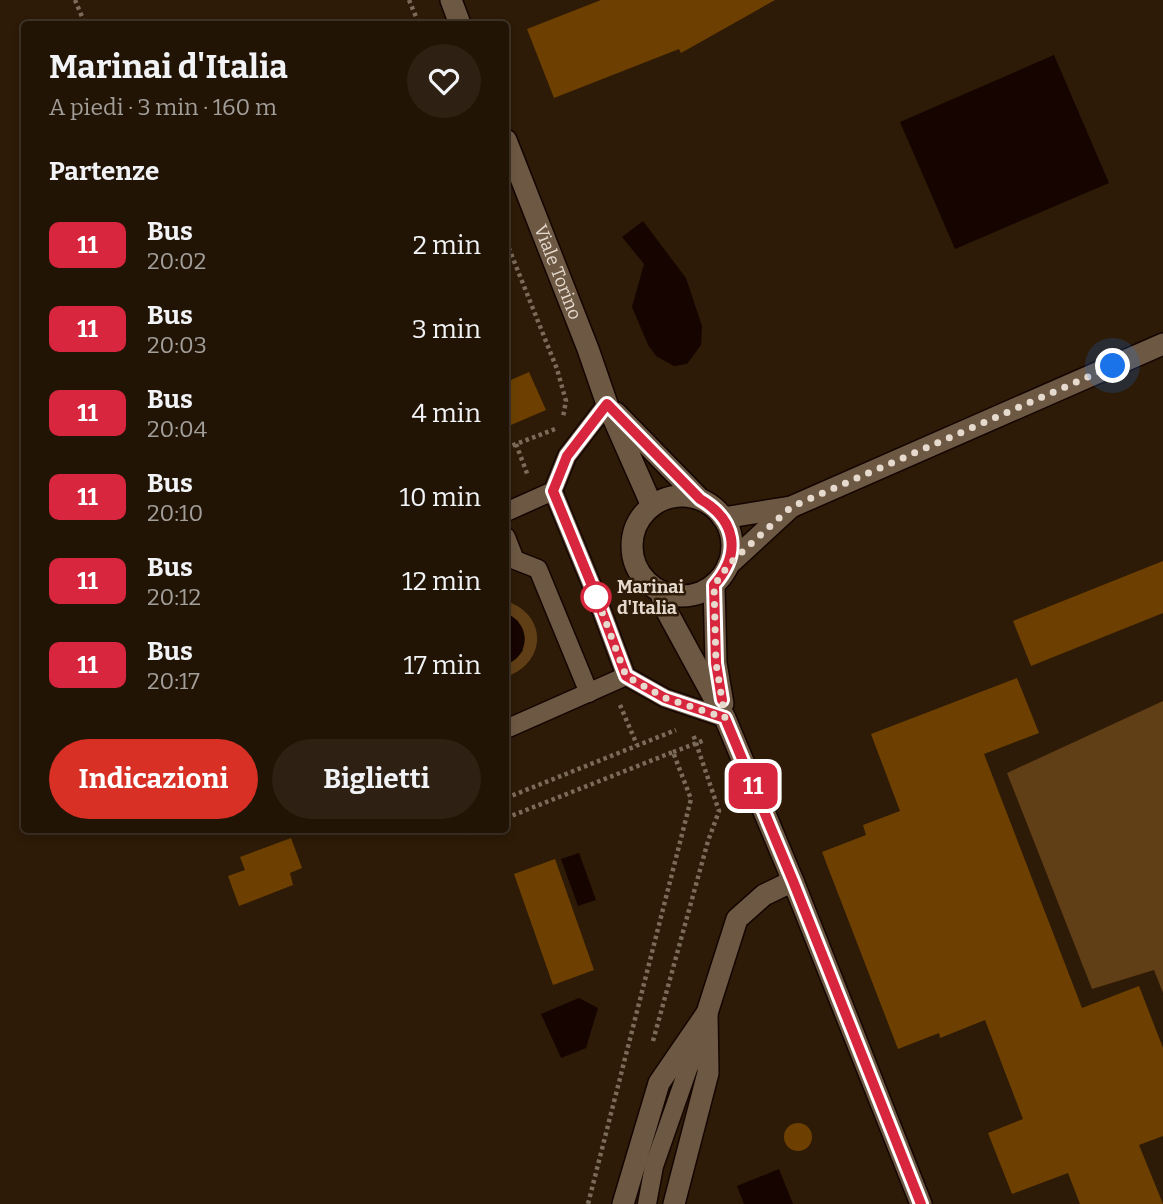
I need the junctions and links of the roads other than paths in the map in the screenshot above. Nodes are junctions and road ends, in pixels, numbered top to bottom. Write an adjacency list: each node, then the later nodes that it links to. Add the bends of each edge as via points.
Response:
1 (509, 148): 3 (street, Viale Torino)
2 (1163, 344): 7 (street)
3 (607, 404): 4 (lane, via 567,456); 5 (street, Viale Torino); 6 (street, Viale Torino)
4 (553, 491): 8 (lane); 14 (lane)
5 (700, 499): 6 (street, via 675,496); 9 (street)
6 (652, 506): 13 (street, via 643,514 631,546 643,578)
7 (791, 507): 9 (street); 11 (street)
8 (509, 511)
9 (723, 518): 11 (street, via 732,541)
10 (509, 545): 15 (lane, via 515,560 538,569)
11 (728, 565): 12 (street)
12 (714, 585): 13 (street, via 683,596); 16 (street, via 716,663)
13 (661, 592): 16 (street, via 664,606)
14 (626, 676): 15 (lane); 16 (lane)
15 (589, 693): 17 (lane)
16 (727, 724): 18 (street)
17 (509, 728)
18 (793, 881): 19 (street, via 764,895 737,919); 23 (street)
19 (707, 1013): 20 (street, via 659,1083); 21 (lane, via 654,1166); 22 (street, via 708,1073)
20 (623, 1204)
21 (647, 1204)
22 (674, 1204)
23 (921, 1204)

